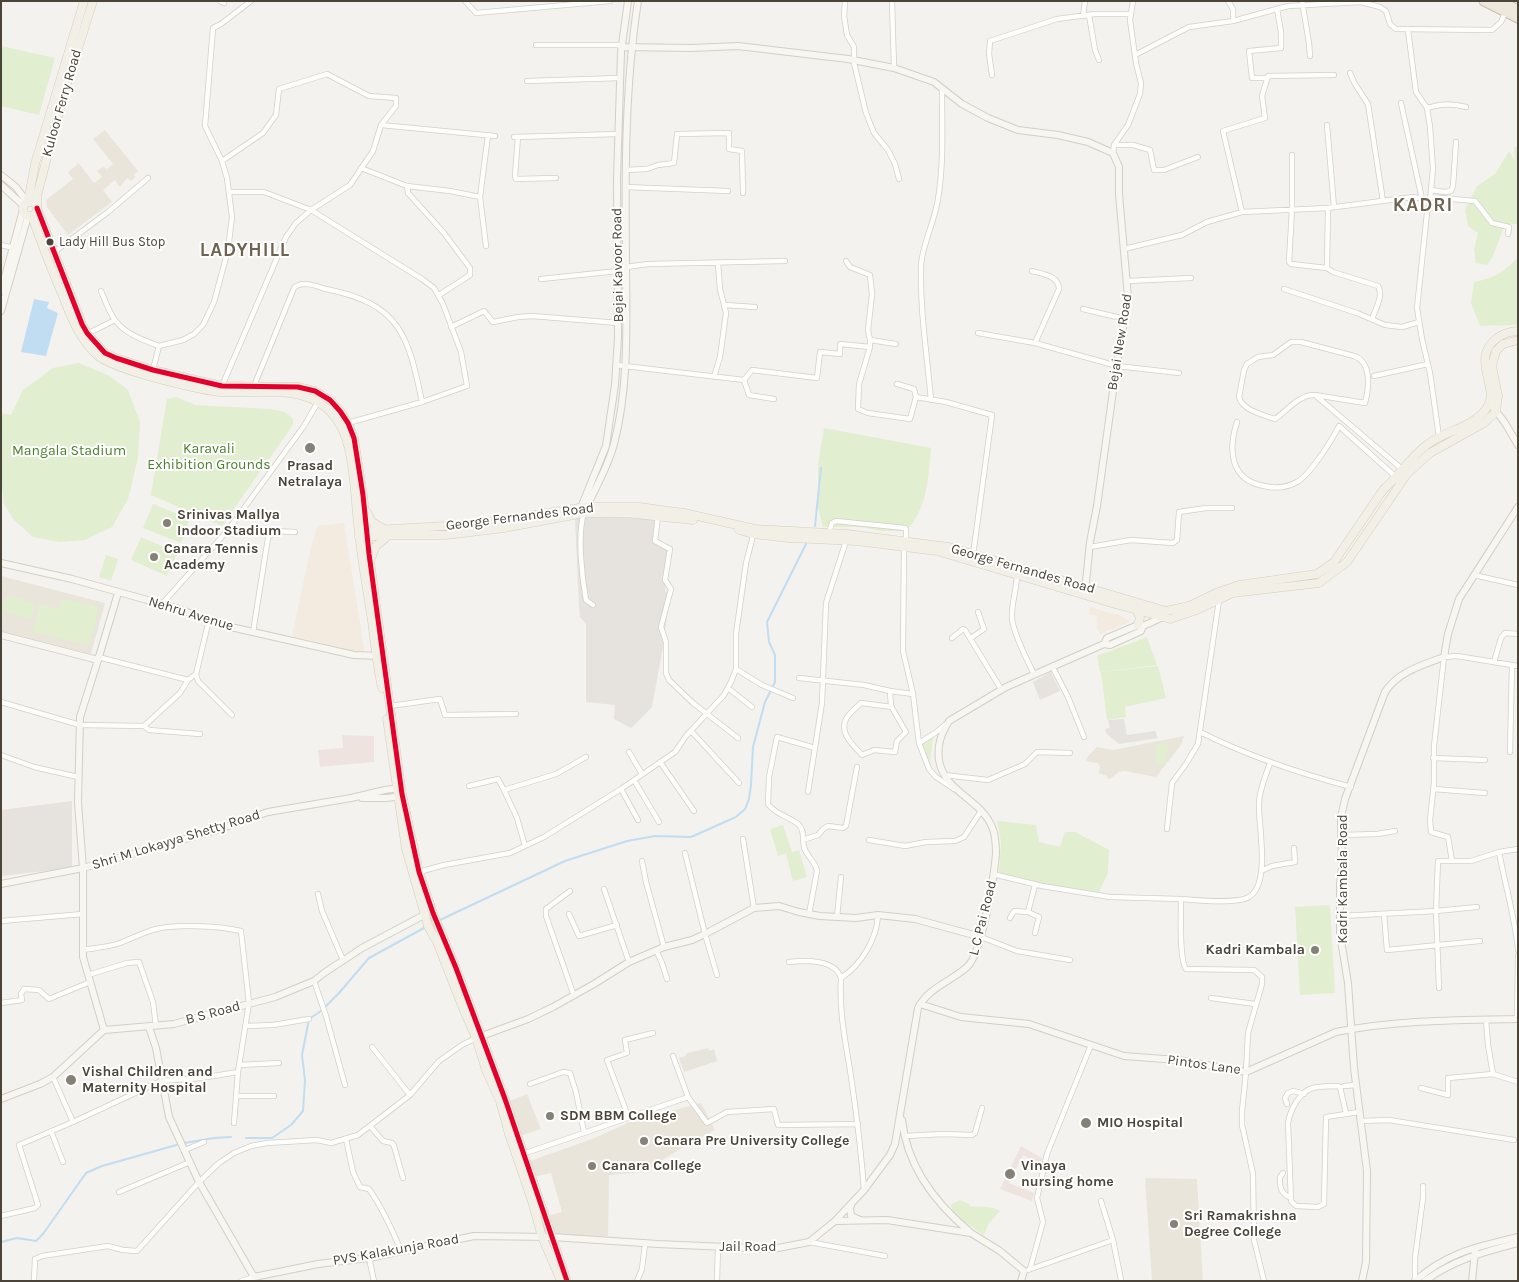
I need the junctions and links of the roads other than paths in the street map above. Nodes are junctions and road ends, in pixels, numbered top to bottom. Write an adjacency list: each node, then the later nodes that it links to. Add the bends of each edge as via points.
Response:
1 (84, 1): 74 (main road, Kuloor Ferry Road, via 35,164)
2 (93, 1): 71 (main road, Kuloor Ferry Road, via 60,110 37,196)
3 (252, 1): 53 (street, via 213,28 206,126)
4 (465, 1): 5 (street, via 476,13)
5 (610, 1)
6 (628, 1): 26 (street, Bejai Kavoor Road)
7 (638, 1): 27 (street, Bejai Kavoor Road)
8 (844, 1): 30 (street, via 844,16 854,47)
9 (892, 1): 32 (street)
10 (1085, 1): 21 (street)
11 (1132, 1): 19 (street)
12 (1228, 1): 23 (street, via 1234,9)
13 (1484, 1): 18 (highway)
14 (1500, 1): 17 (highway)
15 (1302, 4): 16 (street); 24 (street, via 1361,2 1380,7 1396,29); 29 (street)
16 (1277, 9): 23 (street); 37 (street, via 1281,48 1249,51 1252,78)
17 (1518, 10)
18 (1505, 13): 22 (highway); 24 (street, via 1502,22 1492,30)
19 (1130, 14): 20 (street); 28 (street)
20 (1090, 15): 21 (street); 31 (street)
21 (1082, 16): 34 (street, via 1057,19 990,41)
22 (1518, 18)
23 (1233, 21): 28 (street, via 1189,27)
24 (1408, 30): 42 (street, via 1416,92)
25 (536, 45): 26 (street)
26 (622, 46): 27 (street); 36 (street, Bejai Kavoor Road)
27 (631, 48): 30 (street, via 738,46); 55 (street, Bejai Kavoor Road)
28 (1135, 55): 49 (street, via 1140,94 1128,125)
29 (1310, 56)
30 (854, 60): 32 (street); 59 (street, via 866,113 874,133 888,150)
31 (1098, 60)
32 (894, 68): 39 (street)
33 (1350, 73): 70 (street, via 1368,104)
34 (992, 75)
35 (1334, 75): 37 (street)
36 (620, 78): 38 (street); 45 (street, Bejai Kavoor Road)
37 (1267, 78): 77 (street, via 1262,96 1265,118 1223,131)
38 (527, 81)
39 (942, 88): 50 (street, via 962,104 1018,130 1088,142); 132 (street, via 942,164 938,200 921,264 922,318)
40 (1400, 103): 69 (street)
41 (1466, 107): 42 (street, via 1443,104)
42 (1428, 108): 63 (street, via 1433,169)
43 (381, 125): 46 (street); 53 (street, via 396,106 396,98 369,96 327,74 279,90 276,115 262,133); 54 (street, via 373,151)
44 (1327, 125): 72 (street)
45 (618, 134): 58 (street, via 516,137 516,178); 89 (street, Bejai Kavoor Road)
46 (488, 135): 47 (street); 67 (street)
47 (494, 136)
48 (1456, 142): 63 (street, via 1451,191)
49 (1114, 145): 50 (street); 52 (street, via 1133,145 1150,150 1154,170 1164,170)
50 (1113, 153): 82 (street, Bejai New Road, via 1119,167)
51 (1292, 155): 76 (street)
52 (1198, 157)
53 (222, 161): 65 (street)
54 (361, 168): 61 (street); 75 (street, via 350,185)
55 (625, 170): 62 (street, Bejai Kavoor Road); 66 (street, via 647,169 674,162 676,134 729,133 729,148 742,151)
56 (1, 175): 74 (street, via 16,187)
57 (148, 178): 83 (street, via 108,212)
58 (556, 178)
59 (899, 178)
60 (1, 185): 74 (street)
61 (407, 186): 67 (street); 97 (street, via 408,193 470,268 470,276)
62 (625, 187): 64 (street); 87 (street, Bejai Kavoor Road)
63 (1431, 190): 68 (street)
64 (728, 191)
65 (229, 192): 75 (street, via 264,192); 115 (street, via 232,217 228,250 207,318 194,334 176,343)
66 (743, 193)
67 (480, 197): 80 (street)
68 (1430, 198): 69 (street); 78 (street, via 1475,201 1492,223 1509,227); 105 (street, via 1417,308)
69 (1422, 199): 70 (street)
70 (1383, 201): 72 (street)
71 (37, 207): 74 (main road, via 37,212); 83 (main road)
72 (1334, 207): 73 (street)
73 (1328, 208): 76 (street); 88 (street)
74 (27, 209): 81 (street); 101 (street); 110 (main road)
75 (311, 210): 97 (street, via 422,279); 128 (street, via 286,236)
76 (1292, 210): 77 (street); 88 (street, via 1289,262)
77 (1242, 212): 82 (street, via 1207,222 1182,235)
78 (1508, 234)
79 (1, 245): 81 (street)
80 (486, 246)
81 (14, 248): 95 (street)
82 (1124, 249): 93 (street, Bejai New Road)
83 (53, 250): 110 (main road)
84 (785, 261): 86 (street)
85 (846, 261): 111 (street, via 850,267 870,275)
86 (718, 262): 87 (street); 98 (street)
87 (626, 267): 119 (street, Bejai Kavoor Road)
88 (1327, 268): 103 (street, via 1378,286 1380,295)
89 (618, 271): 92 (street); 106 (street, Bejai Kavoor Road)
90 (1032, 271): 113 (street, via 1052,278 1059,286)
91 (1190, 278): 93 (street)
92 (541, 279)
93 (1128, 281): 102 (street, Bejai New Road)
94 (1284, 289): 103 (street)
95 (1, 291)
96 (101, 291): 104 (street)
97 (439, 295): 107 (street)
98 (724, 304): 99 (street); 124 (street, via 726,313 720,357)
99 (755, 307)
100 (1083, 309): 102 (street)
101 (1, 311)
102 (1125, 319): 120 (street, Bejai New Road)
103 (1372, 319): 105 (street, via 1393,327)
104 (114, 320): 110 (street); 115 (street, via 132,334)
105 (1419, 322): 117 (street)
106 (618, 323): 107 (street, via 532,316 492,322 484,311); 118 (street, Bejai Kavoor Road)
107 (451, 327): 134 (street, via 461,352 467,386)
108 (1518, 331): 135 (main road, via 1499,337 1485,352)
109 (978, 333): 113 (street)
110 (84, 335): 121 (main road, via 104,353); 128 (main road, via 98,356 109,364 209,390)
111 (870, 340): 114 (street); 116 (street)
112 (1518, 340): 136 (main road, via 1503,344 1496,351 1492,366 1498,396)
113 (1035, 343): 120 (street)
114 (896, 344)
115 (159, 346): 121 (street)
116 (870, 347): 125 (street, via 840,344 840,354 820,352 817,378 752,370); 130 (street, via 859,384 858,409 910,420)
117 (1428, 364): 123 (street); 139 (street)
118 (616, 365): 119 (street); 146 (street, Bejai Kavoor Road, via 606,446)
119 (624, 366): 124 (street); 146 (street, Bejai Kavoor Road, via 614,445)
120 (1116, 366): 122 (street); 157 (street, Bejai New Road)
121 (154, 370): 128 (main road)
122 (1178, 373)
123 (1374, 376)
124 (714, 377): 125 (street)
125 (744, 380): 131 (street, via 749,395)
126 (897, 384): 130 (street, via 914,389)
127 (254, 386): 128 (main road); 134 (street, via 294,288 305,284 358,297 388,315 407,342); 138 (main road, via 298,387 315,391 330,400)
128 (221, 389): 133 (main road, via 294,393)
129 (1315, 396): 129 (street, via 1306,396 1275,420 1244,406 1239,397 1247,364 1258,357 1272,355 1291,342 1359,357 1366,364 1365,403); 141 (street)
130 (916, 397): 132 (street)
131 (774, 399)
132 (931, 400): 158 (street, via 992,415)
133 (318, 402): 154 (main road, via 330,412 343,431); 167 (street, via 228,530)
134 (422, 402): 138 (street)
135 (1490, 403): 136 (street); 139 (main road, George Fernandes Road, via 1476,420)
136 (1496, 412): 140 (street); 149 (main road, George Fernandes Road, via 1484,423 1430,453 1407,474)
137 (1237, 422): 142 (street, via 1231,451 1239,472 1252,484 1277,489 1299,482 1339,426)
138 (348, 424): 143 (main road, via 354,438)
139 (1439, 437): 141 (main road, George Fernandes Road)
140 (1518, 444)
141 (1402, 469): 142 (main road, George Fernandes Road)
142 (1396, 476): 148 (main road, George Fernandes Road)
143 (364, 506): 151 (main road, via 372,522); 154 (main road)
144 (1518, 507): 162 (street)
145 (1232, 508): 157 (street, via 1179,512 1177,540 1173,543 1131,540)
146 (582, 510): 147 (main road, George Fernandes Road); 151 (main road, George Fernandes Road); 152 (main road, George Fernandes Road, via 640,507 684,513); 168 (street, via 583,581 586,600)
147 (658, 516): 152 (main road, George Fernandes Road); 201 (street, via 656,541 670,549 665,580 671,589 661,627 666,642 666,673 669,680)
148 (1361, 521): 149 (main road); 171 (main road, George Fernandes Road, via 1334,562 1317,574 1239,585)
149 (1370, 527): 166 (main road, George Fernandes Road, via 1347,562 1320,583 1233,593)
150 (296, 532): 174 (street, via 275,531 268,538)
151 (387, 532): 154 (main road, George Fernandes Road); 159 (main road)
152 (754, 532): 153 (main road, George Fernandes Road); 155 (main road, George Fernandes Road, via 789,538); 186 (street, via 736,634)
153 (829, 533): 156 (main road, George Fernandes Road); 156 (street, via 830,526 836,522 905,528)
154 (363, 534): 159 (main road); 179 (main road)
155 (846, 541): 156 (main road, George Fernandes Road); 191 (street, via 826,603)
156 (905, 544): 158 (main road, George Fernandes Road, via 949,547); 161 (main road, George Fernandes Road); 195 (street, via 903,651)
157 (1090, 547): 164 (street, Bejai New Road)
158 (973, 554): 164 (main road, George Fernandes Road)
159 (370, 561): 179 (main road)
160 (1, 563): 165 (street, Nehru Avenue)
161 (1017, 574): 164 (main road, George Fernandes Road); 188 (street, via 1012,617)
162 (1474, 575): 163 (street); 180 (street, via 1459,599)
163 (1518, 585)
164 (1085, 592): 169 (main road, George Fernandes Road); 171 (main road, George Fernandes Road, via 1166,611)
165 (118, 593): 167 (street, Nehru Avenue); 181 (street)
166 (1219, 600): 171 (main road, George Fernandes Road, via 1170,618); 208 (street)
167 (162, 604): 172 (street, Nehru Avenue)
168 (593, 605)
169 (1137, 611): 171 (main road, George Fernandes Road); 173 (main road)
170 (978, 612): 178 (street, via 984,629)
171 (1166, 614): 173 (street)
172 (209, 620): 174 (street, Nehru Avenue); 187 (street)
173 (1140, 626): 184 (street, via 1107,638 1104,644)
174 (253, 632): 179 (street, Nehru Avenue, via 354,655)
175 (1518, 634): 182 (street, via 1505,633)
176 (1, 635): 181 (street)
177 (952, 638): 178 (street, via 964,629)
178 (971, 638): 193 (street)
179 (379, 656): 198 (main road); 235 (main road)
180 (1444, 657): 182 (street); 219 (street); 230 (street, Kadri Kambala Road, via 1412,670 1389,685 1381,699)
181 (98, 659): 190 (street); 205 (street)
182 (1494, 662): 183 (street)
183 (1512, 665): 185 (street); 215 (street)
184 (1052, 666): 188 (street); 210 (street)
185 (1518, 666)
186 (736, 669): 192 (street); 196 (street)
187 (196, 674): 190 (street); 203 (street, via 198,681)
188 (1034, 674): 193 (street)
189 (799, 678): 191 (street)
190 (188, 680): 206 (street, via 180,693)
191 (822, 680): 194 (street); 213 (street)
192 (728, 688): 199 (street); 201 (street)
193 (1001, 689): 204 (street)
194 (890, 691): 195 (street); 200 (street)
195 (913, 694): 212 (street)
196 (793, 698)
197 (1, 702): 205 (street)
198 (390, 706): 202 (street, via 440,699 445,715); 235 (main road)
199 (752, 707)
200 (892, 708): 200 (street, via 906,732 897,741 895,752 874,750 862,755 849,740 845,731 846,719 860,703)
201 (706, 713): 207 (street); 211 (street)
202 (516, 714)
203 (232, 715)
204 (949, 721): 212 (street); 225 (street, L C Pai Road, via 937,749)
205 (80, 725): 206 (street); 226 (street)
206 (144, 726): 209 (street, via 149,730)
207 (691, 731): 221 (street, via 674,752); 228 (street)
208 (1200, 732): 222 (street); 242 (street, via 1198,744 1172,783)
209 (200, 734)
210 (1084, 737)
211 (738, 738)
212 (919, 743): 232 (street, via 929,769)
213 (815, 748): 236 (street); 246 (street, via 777,737 769,776 768,804 797,823)
214 (629, 752): 224 (street)
215 (1510, 752)
216 (1070, 753): 225 (street, via 1037,752 1025,764 988,780)
217 (1, 755): 226 (street, via 34,767)
218 (586, 757): 234 (street, via 556,774)
219 (1433, 758): 220 (street); 233 (street)
220 (1485, 760)
221 (660, 762): 224 (street); 238 (street)
222 (1270, 763): 230 (street); 256 (street, via 1258,802)
223 (857, 767): 246 (street, via 846,826 828,826 818,835)
224 (642, 774): 227 (street)
225 (944, 775): 232 (street, L C Pai Road)
226 (78, 776): 255 (street)
227 (634, 780): 231 (street); 241 (street)
228 (740, 783)
229 (469, 786): 234 (street, via 498,779)
230 (1351, 786): 244 (street, Kadri Kambala Road, via 1341,817)
231 (621, 789): 240 (street); 248 (street)
232 (955, 789): 239 (street, L C Pai Road)
233 (1433, 789): 237 (street); 254 (street, via 1431,832 1448,837)
234 (504, 790): 248 (street)
235 (399, 792): 255 (street, Shri M Lokayya Shetty Road, via 268,812); 257 (main road); 271 (main road, via 406,849)
236 (808, 792)
237 (1485, 793)
238 (694, 811)
239 (980, 811): 247 (street, via 964,837 955,841 905,846); 258 (street, L C Pai Road, via 994,834)
240 (638, 820)
241 (659, 822)
242 (1167, 829)
243 (1395, 831): 244 (street)
244 (1342, 835): 276 (street, Kadri Kambala Road)
245 (743, 839): 267 (street)
246 (803, 840): 273 (street, via 817,871)
247 (869, 840)
248 (525, 846): 257 (street, via 510,853)
249 (1294, 848): 256 (street, via 1295,862)
250 (1518, 849): 251 (street)
251 (1499, 852): 254 (street, via 1471,861); 289 (street)
252 (685, 853): 282 (street)
253 (642, 860): 286 (street)
254 (1452, 861): 268 (street, via 1438,861)
255 (83, 868): 260 (street, Shri M Lokayya Shetty Road); 270 (street)
256 (1262, 871): 265 (street, via 1257,888 1246,899)
257 (419, 872): 315 (main road)
258 (993, 874): 261 (street); 283 (street, L C Pai Road)
259 (841, 877): 277 (street)
260 (1, 884)
261 (1035, 885): 265 (street, via 1110,897); 269 (street)
262 (604, 889): 280 (street)
263 (570, 891): 301 (street, via 546,910 546,916)
264 (318, 894): 291 (street)
265 (1181, 900): 306 (street, via 1183,966 1189,970 1254,970 1262,977)
266 (1477, 907): 268 (street)
267 (754, 908): 273 (street, via 779,906); 282 (street)
268 (1436, 911): 274 (street); 285 (street)
269 (1028, 912): 278 (street, via 1014,911); 281 (street, via 1039,917)
270 (83, 914): 279 (street); 287 (street)
271 (426, 914): 291 (street, B S Road); 315 (main road, via 428,926)
272 (569, 914): 280 (street, via 579,936)
273 (809, 914): 277 (street)
274 (1384, 914): 276 (street); 285 (street, via 1387,950)
275 (878, 915): 277 (street); 283 (street, via 915,919); 297 (street, via 865,954)
276 (1340, 916): 312 (street, Kadri Kambala Road)
277 (837, 917)
278 (1010, 918)
279 (1, 921)
280 (617, 925): 293 (street)
281 (1035, 932)
282 (705, 934): 286 (street); 295 (street)
283 (980, 937): 292 (street, via 1017,951); 305 (street, L C Pai Road, via 969,965 927,994)
284 (1480, 941): 285 (street)
285 (1437, 945): 300 (street)
286 (664, 947): 288 (street)
287 (83, 950): 296 (street); 304 (street, via 120,943 158,928 232,929 241,932)
288 (656, 950): 293 (street); 298 (street)
289 (1518, 950)
290 (1518, 956): 308 (street)
291 (343, 960): 299 (street, B S Road)
292 (1070, 960)
293 (629, 962): 301 (street)
294 (789, 962): 297 (street, via 817,962 839,971)
295 (717, 975)
296 (89, 978): 303 (street, via 49,999 39,990 24,989 22,1000); 310 (street, via 127,963 139,962 153,1002); 313 (street)
297 (841, 978): 347 (street, via 841,1014)
298 (668, 979)
299 (314, 982): 304 (street, B S Road); 328 (street)
300 (1439, 988)
301 (574, 996): 315 (street, via 528,1019)
302 (1211, 998): 306 (street)
303 (1, 1003)
304 (249, 1003): 310 (street, B S Road, via 174,1024); 311 (street)
305 (920, 1004): 316 (street, Pintos Lane, via 961,1018 1029,1024); 340 (street)
306 (1255, 1004): 322 (street, via 1248,1032)
307 (309, 1018): 311 (street)
308 (1517, 1018): 309 (street, Pintos Lane)
309 (1486, 1020): 312 (street, Pintos Lane, via 1402,1022); 323 (street)
310 (152, 1026): 313 (street, B S Road); 325 (street)
311 (245, 1026): 320 (street)
312 (1351, 1029): 322 (street, Pintos Lane, via 1336,1032); 329 (street, Kadri Kambala Road)
313 (104, 1030): 324 (street)
314 (653, 1033): 343 (street, via 625,1040 627,1053 608,1060)
315 (479, 1036): 332 (street, via 439,1061); 356 (main road); 372 (main road, via 486,1070 500,1101)
316 (1091, 1045): 322 (street, Pintos Lane, via 1124,1056 1178,1060); 384 (street, via 1047,1154 1037,1198 1043,1222)
317 (372, 1047): 332 (street)
318 (673, 1056): 336 (street)
319 (279, 1064): 320 (street)
320 (239, 1065): 321 (street)
321 (238, 1072): 325 (street); 334 (street)
322 (1246, 1072): 395 (street, via 1242,1125 1253,1174 1254,1240)
323 (1494, 1074): 326 (street); 331 (street, via 1448,1078 1448,1095)
324 (53, 1077): 337 (street); 345 (street)
325 (161, 1081): 345 (street); 355 (street, via 169,1117)
326 (1518, 1082)
327 (530, 1084): 350 (street, via 563,1072 570,1073)
328 (345, 1085)
329 (1356, 1085): 330 (street); 341 (street, Kadri Kambala Road)
330 (1344, 1086)
331 (1421, 1088)
332 (410, 1094): 348 (street)
333 (1304, 1094): 338 (street, via 1298,1091 1288,1093 1285,1098); 342 (street, via 1312,1088 1338,1086); 365 (street, via 1291,1110 1288,1123)
334 (236, 1096): 335 (street); 346 (street)
335 (274, 1096)
336 (688, 1097): 343 (street); 347 (street, via 707,1123 727,1112 774,1109 778,1125)
337 (1, 1099)
338 (1287, 1104)
339 (982, 1108): 351 (street, via 972,1135)
340 (901, 1111): 351 (street); 363 (street, Jail Road, via 890,1155)
341 (1359, 1112): 342 (street); 344 (street, Kadri Kambala Road)
342 (1346, 1113): 365 (street, via 1325,1119 1324,1204 1318,1207 1296,1206)
343 (628, 1116): 350 (street)
344 (1360, 1121): 353 (street, via 1389,1120); 396 (street, Kadri Kambala Road, via 1367,1171 1366,1262)
345 (73, 1122): 349 (street)
346 (234, 1124)
347 (858, 1124): 363 (street)
348 (370, 1126): 352 (street); 360 (street, via 383,1141 394,1146)
349 (51, 1131): 357 (street); 368 (street, via 19,1144 38,1205)
350 (584, 1132): 356 (street)
351 (905, 1136): 371 (street, via 920,1178 944,1208)
352 (346, 1139): 361 (street, via 331,1143 316,1140 267,1143 244,1148 219,1163); 380 (street, via 355,1180 360,1187 369,1189 390,1224)
353 (1514, 1140)
354 (204, 1142): 355 (street)
355 (184, 1149): 358 (street)
356 (523, 1154): 373 (main road)
357 (63, 1162)
358 (190, 1162): 361 (street); 364 (street)
359 (1283, 1173): 365 (street, via 1281,1189 1285,1196)
360 (403, 1178)
361 (198, 1182): 385 (street); 387 (street, via 137,1251 108,1246 42,1256 35,1259)
362 (1422, 1186): 397 (street)
363 (864, 1190): 367 (street, Jail Road)
364 (120, 1192)
365 (1291, 1198)
366 (1100, 1201): 375 (street)
367 (852, 1203): 369 (street, Jail Road); 370 (street, via 851,1216)
368 (1, 1216)
369 (835, 1221): 370 (street); 376 (street, Jail Road)
370 (861, 1221): 371 (street, via 887,1220)
371 (971, 1233): 384 (street)
372 (542, 1237): 373 (street, PVS Kalakunja Road); 380 (street, PVS Kalakunja Road, via 474,1236); 390 (main road)
373 (552, 1237): 378 (street, Jail Road); 391 (main road)
374 (1518, 1238): 381 (street)
375 (1113, 1240): 384 (street); 386 (street)
376 (809, 1242): 379 (street, Jail Road, via 773,1249); 382 (street)
377 (1518, 1243): 381 (street)
378 (646, 1244): 379 (street, Jail Road); 392 (street)
379 (718, 1247): 393 (street)
380 (401, 1251): 383 (street, PVS Kalakunja Road)
381 (1475, 1251): 397 (street, via 1442,1260); 398 (street); 399 (street)
382 (885, 1256)
383 (369, 1258): 385 (street, PVS Kalakunja Road); 389 (street)
384 (1027, 1270): 394 (street)
385 (254, 1277): 388 (street, PVS Kalakunja Road)
386 (1122, 1280)
387 (34, 1281)
388 (241, 1281)
389 (374, 1281)
390 (561, 1281)
391 (567, 1281)
392 (637, 1281)
393 (717, 1281)
394 (1021, 1281)
395 (1264, 1281)
396 (1362, 1281)
397 (1415, 1281)
398 (1425, 1281)
399 (1472, 1281)

